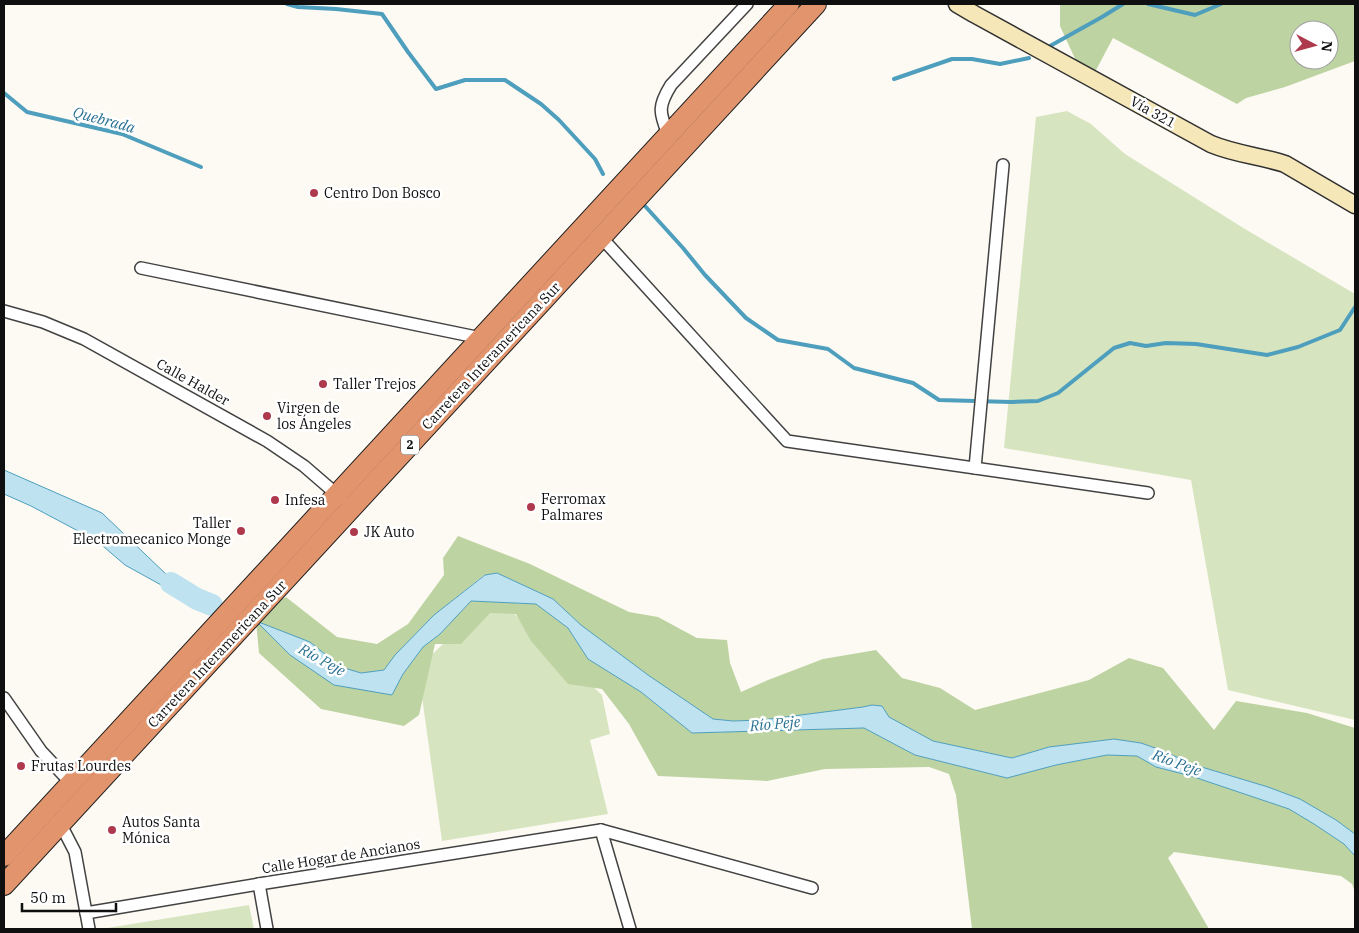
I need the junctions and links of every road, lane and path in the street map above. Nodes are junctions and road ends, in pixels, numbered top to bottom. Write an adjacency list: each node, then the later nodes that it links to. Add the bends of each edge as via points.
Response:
1 (747, 4): 5 (street, via 664,96 661,117)
2 (789, 4): 5 (highway, Carretera Interamericana Sur / 2)
3 (816, 4): 8 (highway, Carretera Interamericana Sur / 2)
4 (956, 4): 7 (street, Vía 321, via 1211,144 1285,164)
5 (668, 134): 11 (highway, Carretera Interamericana Sur / 2)
6 (1003, 165): 12 (street)
7 (1355, 203)
8 (601, 237): 12 (street, via 787,441); 15 (highway, Carretera Interamericana Sur / 2)
9 (141, 268): 11 (street)
10 (4, 311): 14 (street, Calle Halder, via 84,338 267,441 304,466)
11 (481, 338): 14 (highway, Carretera Interamericana Sur / 2)
12 (975, 468): 13 (street)
13 (1148, 493)
14 (336, 494): 15 (street, Calle Halder); 17 (highway, Carretera Interamericana Sur / 2)
15 (353, 507): 19 (highway, Carretera Interamericana Sur / 2)
16 (4, 698): 18 (street, via 41,751)
17 (97, 755): 18 (highway, Carretera Interamericana Sur / 2); 19 (street, via 91,775 68,800)
18 (71, 783): 21 (highway, Carretera Interamericana Sur / 2)
19 (60, 823): 21 (street, via 42,829 26,846); 23 (highway, Carretera Interamericana Sur / 2); 25 (street, via 75,852)
20 (601, 830): 22 (street, Calle Hogar de Ancianos); 24 (street); 28 (street)
21 (8, 851)
22 (259, 884): 25 (street, Calle Hogar de Ancianos); 27 (street)
23 (4, 885)
24 (812, 888)
25 (86, 913): 26 (street)
26 (88, 929)
27 (268, 929)
28 (630, 929)

